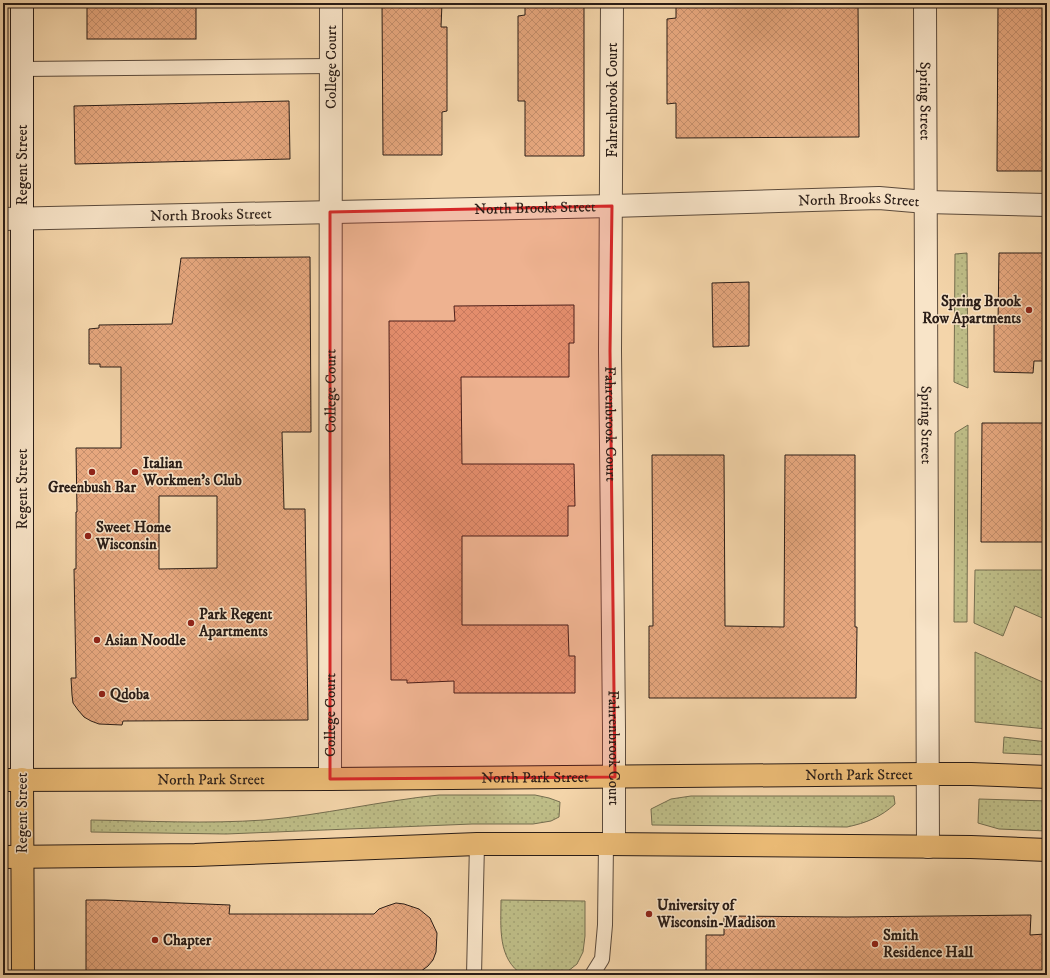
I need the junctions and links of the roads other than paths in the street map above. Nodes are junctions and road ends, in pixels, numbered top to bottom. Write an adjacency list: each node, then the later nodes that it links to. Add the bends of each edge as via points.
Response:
1 (22, 3): 6 (street, Regent Street)
2 (331, 3): 5 (street, College Court)
3 (612, 3): 9 (street, Fahrenbrook Court)
4 (925, 3): 7 (street, Spring Street)
5 (330, 66): 6 (lane); 10 (street, College Court)
6 (22, 69): 11 (street, Regent Street)
7 (926, 202): 8 (street, North Brooks Street); 9 (street, North Brooks Street, via 879,198); 12 (street, Spring Street)
8 (1047, 205)
9 (612, 206): 10 (street, North Brooks Street); 13 (street, Fahrenbrook Court, via 610,351)
10 (330, 212): 11 (street, North Brooks Street); 15 (street, College Court)
11 (12, 219): 16 (street, Regent Street)
12 (928, 774): 13 (main road, North Park Street); 14 (main road, North Park Street); 19 (street, Spring Street)
13 (615, 777): 15 (main road, North Park Street); 18 (street, Fahrenbrook Court)
14 (1047, 777)
15 (330, 779): 16 (main road, North Park Street)
16 (12, 780): 21 (main road, Regent Street)
17 (477, 844): 18 (main road); 21 (main road, via 195,855); 23 (lane)
18 (610, 844): 19 (main road); 24 (lane, via 602,959)
19 (928, 847): 20 (main road)
20 (1047, 850)
21 (13, 857): 22 (main road, Regent Street)
22 (23, 975)
23 (474, 975)
24 (592, 975)

